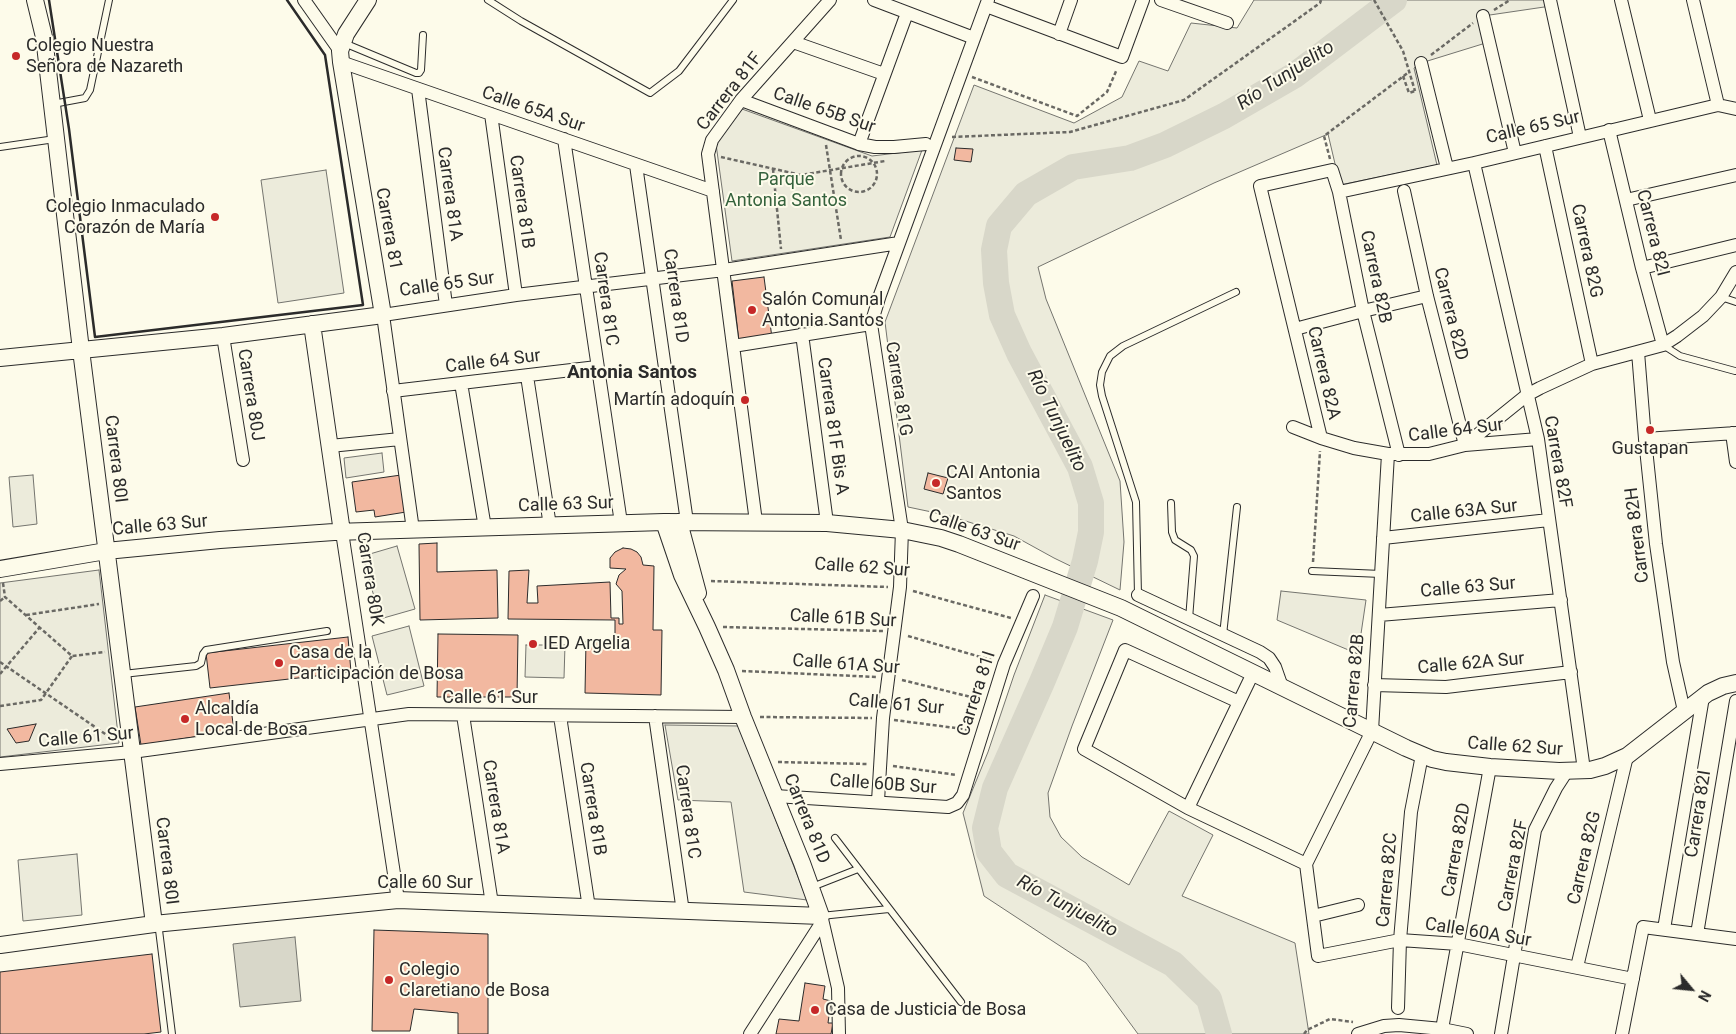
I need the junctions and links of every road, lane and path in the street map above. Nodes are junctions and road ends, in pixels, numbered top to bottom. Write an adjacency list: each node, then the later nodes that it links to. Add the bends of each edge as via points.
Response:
1 (35, 0): 33 (street, Carrera 80I, via 44,37)
2 (109, 0): 33 (lane, via 90,90 85,98)
3 (304, 0): 25 (street)
4 (368, 0): 25 (street, via 349,27)
5 (488, 0): 6 (lane, via 650,93 679,71)
6 (733, 0)
7 (830, 0): 24 (street, Carrera 81F)
8 (874, 0): 18 (street)
9 (1071, 0): 22 (street)
10 (1143, 0): 26 (street)
11 (1161, 0): 20 (street)
12 (1321, 0): 44 (path, via 1184,100 1070,132)
13 (1374, 0): 30 (path, bridge, via 1403,51 1414,91 1409,93)
14 (1550, 0): 41 (street)
15 (1621, 0): 37 (street)
16 (1693, 0): 34 (street)
17 (987, 3): 22 (street); 23 (street, Carrera 81G)
18 (907, 13): 23 (street); 29 (street)
19 (1483, 16): 48 (street)
20 (1228, 23)
21 (423, 34): 25 (lane, via 419,73)
22 (1059, 34): 26 (street)
23 (974, 38): 28 (street, Carrera 81G)
24 (793, 42): 29 (street); 32 (street, Carrera 81F)
25 (341, 52): 31 (street, Calle 65A Sur); 80 (street, Carrera 81)
26 (1122, 57): 28 (path, via 1107,92 1077,116)
27 (1421, 63): 55 (street)
28 (962, 72): 44 (street, Carrera 81G)
29 (884, 74): 45 (street)
30 (1404, 76)
31 (418, 89): 36 (street, Calle 65A Sur); 78 (street, Carrera 81A)
32 (741, 100): 39 (street, Calle 65B Sur); 49 (street, Carrera 81F, via 712,140)
33 (52, 104): 42 (street, Carrera 80I)
34 (1718, 104): 35 (street, Calle 65 Sur); 37 (street, Calle 65 Sur)
35 (1736, 110)
36 (491, 114): 43 (street, Calle 65A Sur); 74 (street, Carrera 81B)
37 (1650, 120): 38 (street, Calle 65 Sur)
38 (1609, 130): 41 (street, Calle 65 Sur); 63 (street, Carrera 82I)
39 (824, 131): 45 (street, Calle 65B Sur); 57 (path)
40 (1324, 136): 58 (path)
41 (1580, 137): 47 (street, Calle 65 Sur)
42 (56, 139): 46 (lane); 88 (street, Carrera 80I)
43 (564, 139): 52 (street, Calle 65A Sur); 72 (street, Carrera 81C)
44 (932, 141): 45 (street, Calle 65B Sur, via 894,147); 64 (street, Carrera 81G)
45 (859, 144)
46 (0, 146)
47 (1545, 146): 48 (street, Calle 65 Sur); 91 (street, Carrera 82G)
48 (1516, 153): 51 (street, Calle 65 Sur)
49 (708, 154): 56 (path); 60 (street, Carrera 81F)
50 (891, 160): 53 (path)
51 (1474, 163): 55 (street, Calle 65 Sur); 97 (street, Carrera 82F)
52 (636, 164): 60 (street, Calle 65A Sur); 71 (street, Carrera 81D)
53 (874, 164): 54 (path); 54 (path, via 866,157 857,156 848,160); 54 (path, via 876,181 862,191 846,185)
54 (843, 168): 57 (path)
55 (1447, 168): 62 (street, Calle 65 Sur)
56 (773, 169): 57 (path, via 801,175); 67 (path)
57 (830, 170): 66 (path)
58 (1332, 170): 62 (street, Carrera 82B); 83 (street, Carrera 82A, via 1260,186)
59 (1736, 175): 63 (street)
60 (713, 191): 69 (street, Carrera 81F)
61 (1404, 191): 75 (street, Carrera 82D)
62 (1339, 192): 79 (street, Carrera 82B)
63 (1626, 200): 68 (street, Carrera 82I)
64 (899, 243): 66 (street, Calle 65 Sur); 82 (street, Carrera 81G)
65 (1736, 245): 68 (street)
66 (843, 252): 67 (street, Calle 65 Sur)
67 (782, 260): 69 (street, Calle 65 Sur)
68 (1642, 268): 86 (street, Carrera 82I)
69 (724, 270): 71 (street, Calle 65 Sur); 87 (street, Carrera 81F)
70 (1736, 272): 76 (street)
71 (652, 279): 72 (street, Calle 65 Sur); 112 (street, Carrera 81D)
72 (585, 287): 74 (street, Calle 65 Sur); 92 (street, Carrera 81C)
73 (1236, 292): 128 (lane, via 1124,346 1110,356 1102,372 1102,396 1136,502)
74 (516, 295): 78 (street, Calle 65 Sur)
75 (1427, 296): 79 (street); 104 (street, Carrera 82D)
76 (1721, 297): 77 (lane); 86 (street, via 1702,316)
77 (1736, 302)
78 (446, 305): 80 (street, Calle 65 Sur)
79 (1363, 311): 83 (street); 106 (street, Carrera 82B)
80 (382, 315): 81 (street, Calle 65 Sur); 96 (street, Carrera 81)
81 (312, 324): 85 (street, Calle 65 Sur); 105 (street, Carrera 80K)
82 (871, 324): 84 (street); 119 (street, Carrera 81G)
83 (1295, 329): 100 (street, Carrera 82A)
84 (802, 334): 87 (street); 115 (street, Carrera 81F Bis A)
85 (223, 336): 88 (street, Calle 65 Sur); 107 (street, Carrera 80J)
86 (1663, 344): 89 (street); 93 (lane, via 1680,356)
87 (733, 346): 113 (street, Carrera 81F)
88 (80, 350): 90 (street, Calle 65 Sur); 122 (street, Carrera 80I)
89 (1638, 352): 91 (street); 103 (street, Carrera 82H)
90 (0, 358)
91 (1592, 364): 97 (street)
92 (597, 367): 94 (street, Calle 64 Sur); 114 (street, Carrera 81C)
93 (1734, 371)
94 (527, 376): 95 (street, Calle 64 Sur); 116 (street)
95 (460, 384): 96 (street, Calle 64 Sur); 117 (street)
96 (394, 391): 101 (street, Carrera 81)
97 (1527, 395): 102 (street, Carrera 82F); 104 (street)
98 (1293, 427): 100 (street, Calle 64 Sur)
99 (1734, 433): 103 (street); 108 (street)
100 (1321, 438): 106 (street, Calle 64 Sur); 123 (path, Carrera 82A)
101 (400, 439): 105 (street); 118 (street, Carrera 81)
102 (1538, 439): 104 (street, Calle 64 Sur); 111 (street, Carrera 82F)
103 (1644, 439): 164 (street, Carrera 82H, via 1663,598)
104 (1465, 445): 106 (street, Calle 64 Sur, via 1429,454)
105 (330, 446): 120 (street, Carrera 80K)
106 (1393, 455): 121 (street, Carrera 82B)
107 (243, 460)
108 (1736, 462)
109 (1170, 503): 137 (lane, via 1175,540 1191,550 1194,556)
110 (1237, 507): 143 (lane)
111 (1549, 520): 121 (street, Calle 63A Sur); 131 (street, Carrera 82F)
112 (677, 522): 113 (street, Calle 63 Sur); 114 (street, Calle 63 Sur); 126 (street, Carrera 81D); 140 (street, Carrera 81D, via 682,575)
113 (756, 522): 115 (street, Calle 63 Sur)
114 (621, 523): 116 (street, Calle 63 Sur)
115 (827, 523): 119 (street, Calle 63 Sur)
116 (550, 526): 117 (street, Calle 63 Sur)
117 (485, 528): 118 (street, Calle 63 Sur)
118 (413, 530): 120 (street, Calle 63 Sur)
119 (902, 530): 127 (street, Carrera 81G); 134 (street, Calle 63 Sur, via 941,538)
120 (342, 532): 122 (street, Calle 63 Sur); 170 (street, Carrera 80K)
121 (1383, 538): 125 (street, Carrera 82B)
122 (106, 551): 124 (street, Calle 63 Sur); 133 (street, Carrera 80I)
123 (1312, 571): 125 (lane)
124 (1, 572): 130 (path)
125 (1381, 574): 136 (street, Carrera 82B)
126 (695, 580): 127 (path, Calle 62 Sur); 140 (street, Carrera 81D)
127 (900, 587): 138 (path, Calle 62 Sur); 142 (street, Carrera 81G)
128 (1138, 595): 137 (street)
129 (1033, 596): 138 (street, Carrera 81I)
130 (5, 597): 132 (path); 135 (path)
131 (1561, 600): 136 (street, Calle 63 Sur); 150 (street, Carrera 82F)
132 (0, 601)
133 (112, 601): 135 (path); 144 (street, Carrera 80I)
134 (1121, 608): 151 (street, Calle 62 Sur)
135 (26, 616): 139 (path)
136 (1379, 616): 156 (street, Carrera 82B)
137 (1189, 619): 143 (street)
138 (1022, 621): 147 (street, Carrera 81I)
139 (40, 627): 145 (path); 148 (path)
140 (707, 627): 142 (path, Calle 61B Sur); 149 (street, Carrera 81D)
141 (327, 631): 153 (lane, via 206,650 196,666)
142 (894, 632): 147 (path, Calle 61B Sur); 154 (street, Carrera 81G)
143 (1224, 635): 157 (street, via 1269,658)
144 (119, 651): 145 (path); 153 (street, Carrera 80I)
145 (72, 656): 158 (path)
146 (0, 662): 148 (path)
147 (1004, 664): 161 (street, Carrera 81I)
148 (6, 666): 152 (path); 158 (path)
149 (726, 670): 154 (path, Calle 61A Sur); 168 (street, Carrera 81D)
150 (1571, 672): 156 (street, Calle 62A Sur, via 1446,688); 178 (street, Carrera 82F)
151 (1254, 673): 157 (street, Calle 62 Sur); 162 (street)
152 (0, 674)
153 (122, 674): 173 (street, Carrera 80I)
154 (888, 677): 161 (path, Calle 61A Sur); 169 (street, Carrera 81G)
155 (1736, 683): 159 (street, Calle 62 Sur)
156 (1374, 685): 171 (street, Carrera 82B)
157 (1282, 687): 171 (street, Calle 62 Sur)
158 (45, 694): 163 (path, via 41,700); 173 (path)
159 (1703, 697): 164 (street, Calle 62 Sur); 197 (street)
160 (1736, 701): 198 (street, Carrera 82I)
161 (992, 702): 172 (street, Carrera 81I)
162 (1239, 702): 183 (street); 183 (street, via 1125,650 1084,749)
163 (0, 706)
164 (1684, 711): 175 (street, Calle 62 Sur)
165 (463, 715): 166 (street, Calle 61 Sur); 170 (street, Calle 61 Sur, via 409,714); 189 (street, Carrera 81A)
166 (560, 716): 167 (street, Calle 61 Sur); 191 (street, Carrera 81B)
167 (655, 716): 168 (street, Calle 61 Sur); 193 (street, Carrera 81C)
168 (743, 717): 169 (path, Calle 61 Sur); 180 (street, Carrera 81D)
169 (883, 718): 172 (path, Calle 61 Sur); 181 (street, Carrera 81G)
170 (371, 720): 173 (street, Calle 61 Sur); 188 (street, Carrera 80K)
171 (1372, 731): 174 (street, Calle 62 Sur); 185 (street, Carrera 82B)
172 (982, 732): 182 (street, Carrera 81I, via 963,795)
173 (132, 752): 176 (street, Calle 61 Sur); 196 (street, Carrera 80I)
174 (1422, 755): 177 (street, Calle 62 Sur, via 1446,762); 200 (street, Carrera 82C, via 1411,812)
175 (1627, 756): 178 (street, Calle 62 Sur, via 1605,766); 204 (street, Carrera 82G)
176 (0, 764)
177 (1490, 767): 179 (street, Calle 62 Sur); 202 (street, Carrera 82D)
178 (1584, 770): 179 (street, Calle 62 Sur)
179 (1568, 771): 203 (street, Carrera 82F, via 1535,830)
180 (775, 796): 181 (street, Calle 60B Sur); 187 (street, Carrera 81D)
181 (878, 801): 182 (street, Calle 60B Sur, via 948,807)
182 (957, 803)
183 (1188, 808): 185 (street)
184 (835, 838): 186 (lane)
185 (1306, 864): 194 (street)
186 (858, 869): 187 (lane); 192 (lane)
187 (811, 887): 195 (street, Carrera 81D)
188 (398, 900): 189 (street, Calle 60 Sur); 196 (street, Calle 60 Sur)
189 (492, 904): 191 (street, Calle 60 Sur)
190 (1358, 905): 194 (street)
191 (589, 908): 193 (street, Calle 60 Sur)
192 (888, 909): 195 (lane); 206 (lane)
193 (683, 912): 195 (street, Calle 60 Sur)
194 (1313, 916): 200 (street, Calle 60A Sur, via 1318,956)
195 (822, 919): 211 (street); 212 (street, Carrera 81D, via 838,988)
196 (156, 927): 201 (street, Calle 60 Sur); 210 (lane)
197 (1664, 929): 198 (street); 205 (street, via 1644,926)
198 (1697, 934): 199 (street)
199 (1736, 939)
200 (1400, 940): 202 (street, Calle 60A Sur); 207 (street, Carrera 82C)
201 (0, 944)
202 (1458, 944): 203 (street, Calle 60A Sur); 209 (street, Carrera 82D)
203 (1515, 954): 204 (street, Calle 60A Sur); 215 (street, Carrera 82F)
204 (1577, 967): 205 (street, Calle 60A Sur)
205 (1633, 979): 216 (street)
206 (960, 1002)
207 (1398, 1008)
208 (1358, 1028): 209 (street, via 1399,1024); 213 (path, via 1330,1019)
209 (1442, 1029): 214 (street)
210 (172, 1034)
211 (750, 1034)
212 (839, 1034)
213 (1304, 1034)
214 (1467, 1034)
215 (1500, 1034)
216 (1622, 1034)

